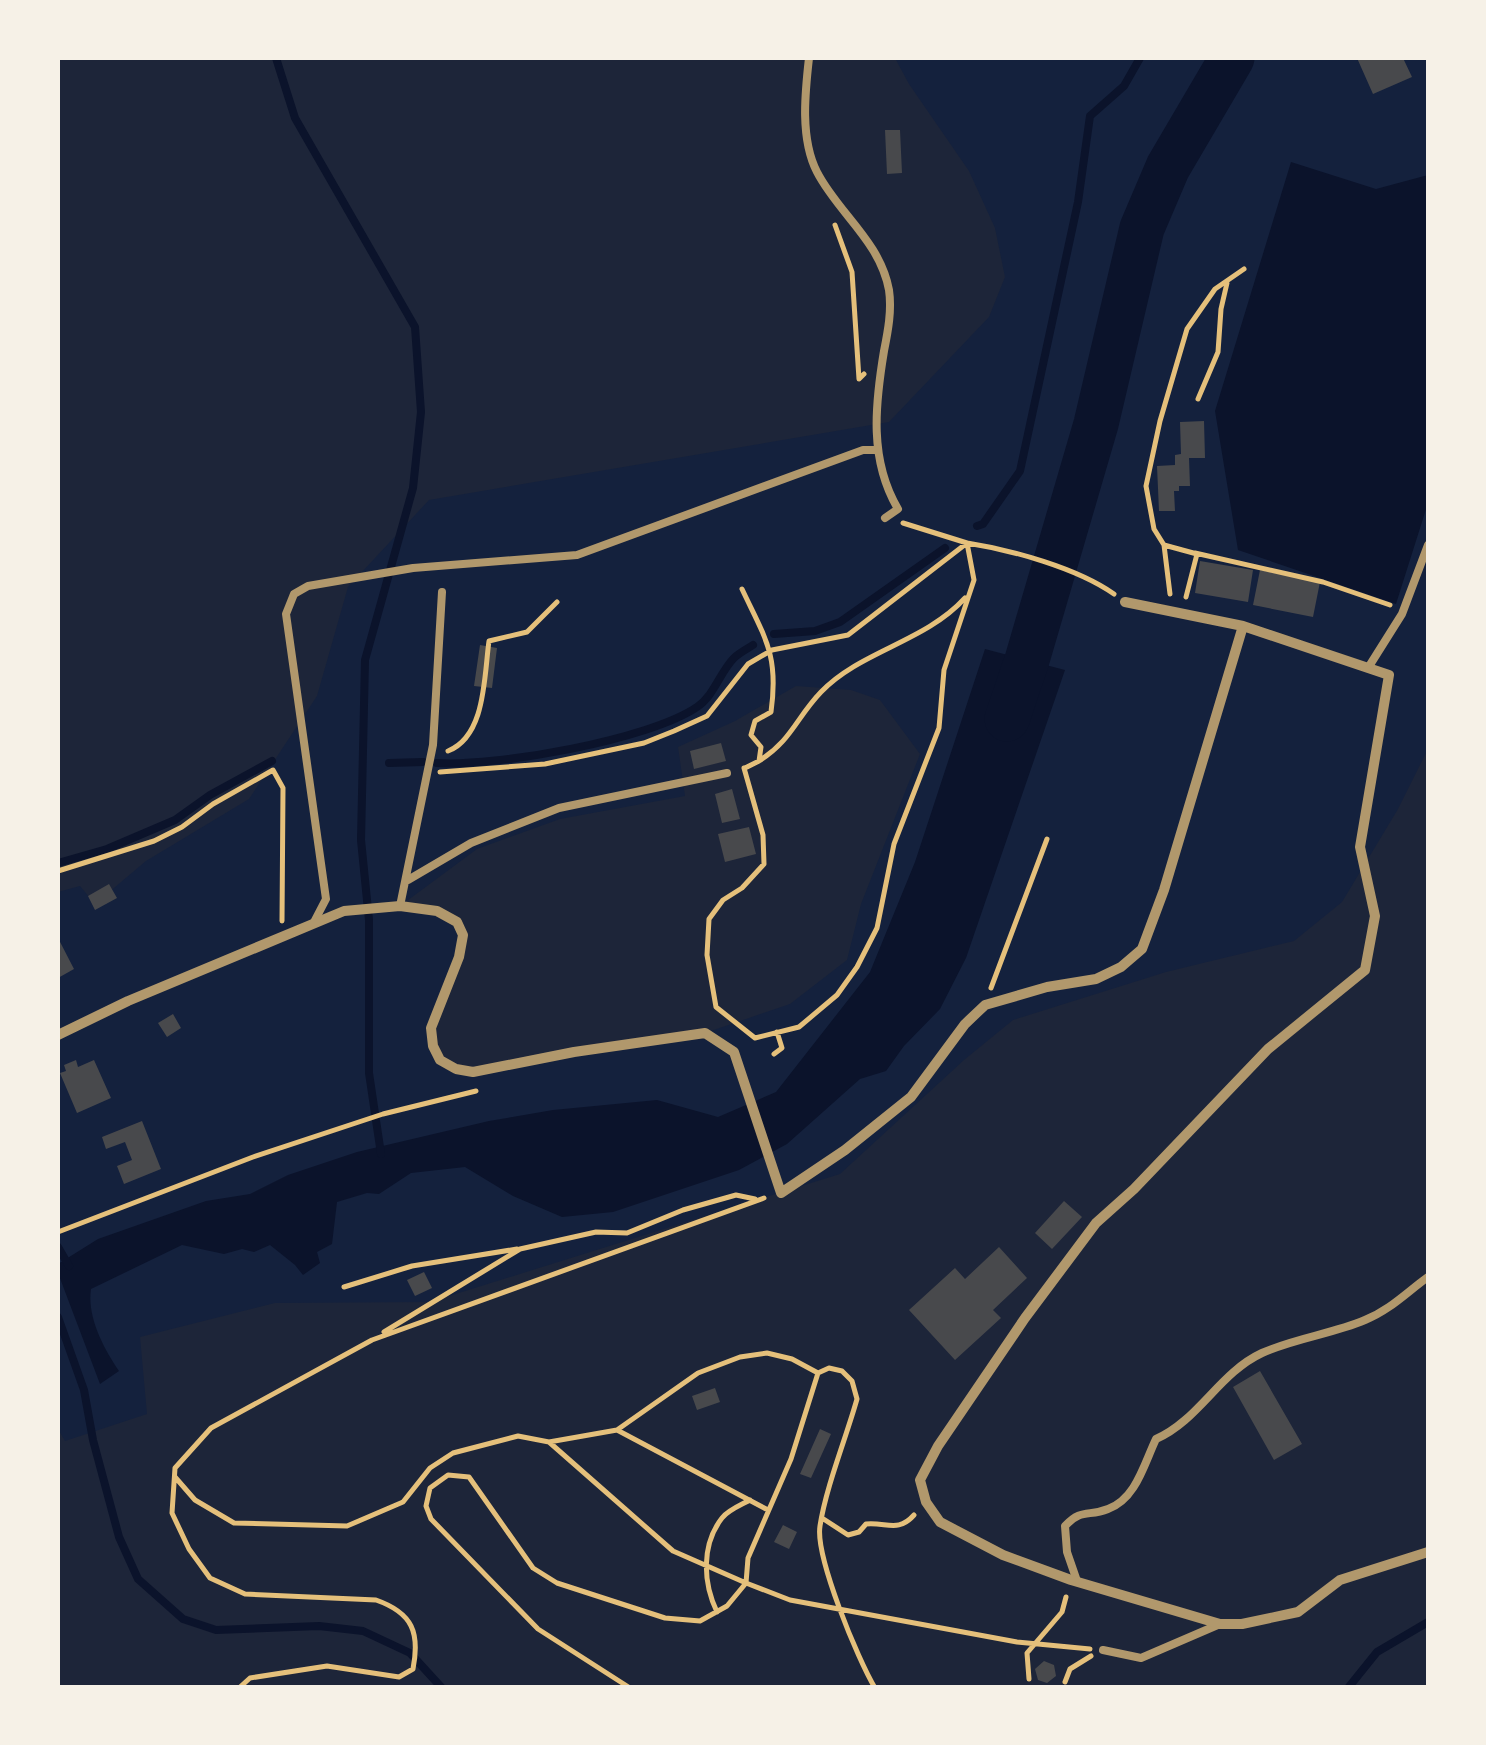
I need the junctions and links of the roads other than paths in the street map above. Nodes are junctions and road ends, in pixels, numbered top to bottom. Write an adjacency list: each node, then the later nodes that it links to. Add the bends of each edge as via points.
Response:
1 (810, 58): 2 (lane, via 806,124 815,169 862,231 889,290)
2 (877, 450): 3 (lane, via 898,509); 12 (lane, via 577,555 412,568 294,594 286,614 326,899)
3 (885, 518)
4 (1428, 545): 8 (lane, via 1405,610)
5 (442, 592): 10 (lane, via 432,745)
6 (1125, 602): 7 (street)
7 (1243, 626): 8 (street); 11 (street, via 1142,949 1096,979 985,1005 912,1097 781,1192 734,1052 705,1033 473,1072 440,1060 431,1028 463,935 457,922 437,911)
8 (1368, 668): 16 (street, via 1389,675 1360,847 1375,916 1364,970 1268,1049 1096,1223 1024,1318 920,1480 940,1522)
9 (728, 773): 10 (lane, via 559,808 471,843)
10 (408, 880): 11 (lane)
11 (400, 906): 12 (street, via 344,911)
12 (313, 924): 13 (street)
13 (58, 1034)
14 (1428, 1277): 16 (lane, via 1367,1320 1262,1353 1223,1379 1174,1431 1156,1439 1130,1495 1108,1509 1076,1514 1065,1526)
15 (1428, 1552): 17 (street, via 1340,1580 1298,1612)
16 (1074, 1580): 17 (street)
17 (1220, 1624): 18 (lane, via 1141,1658)
18 (1103, 1650)

